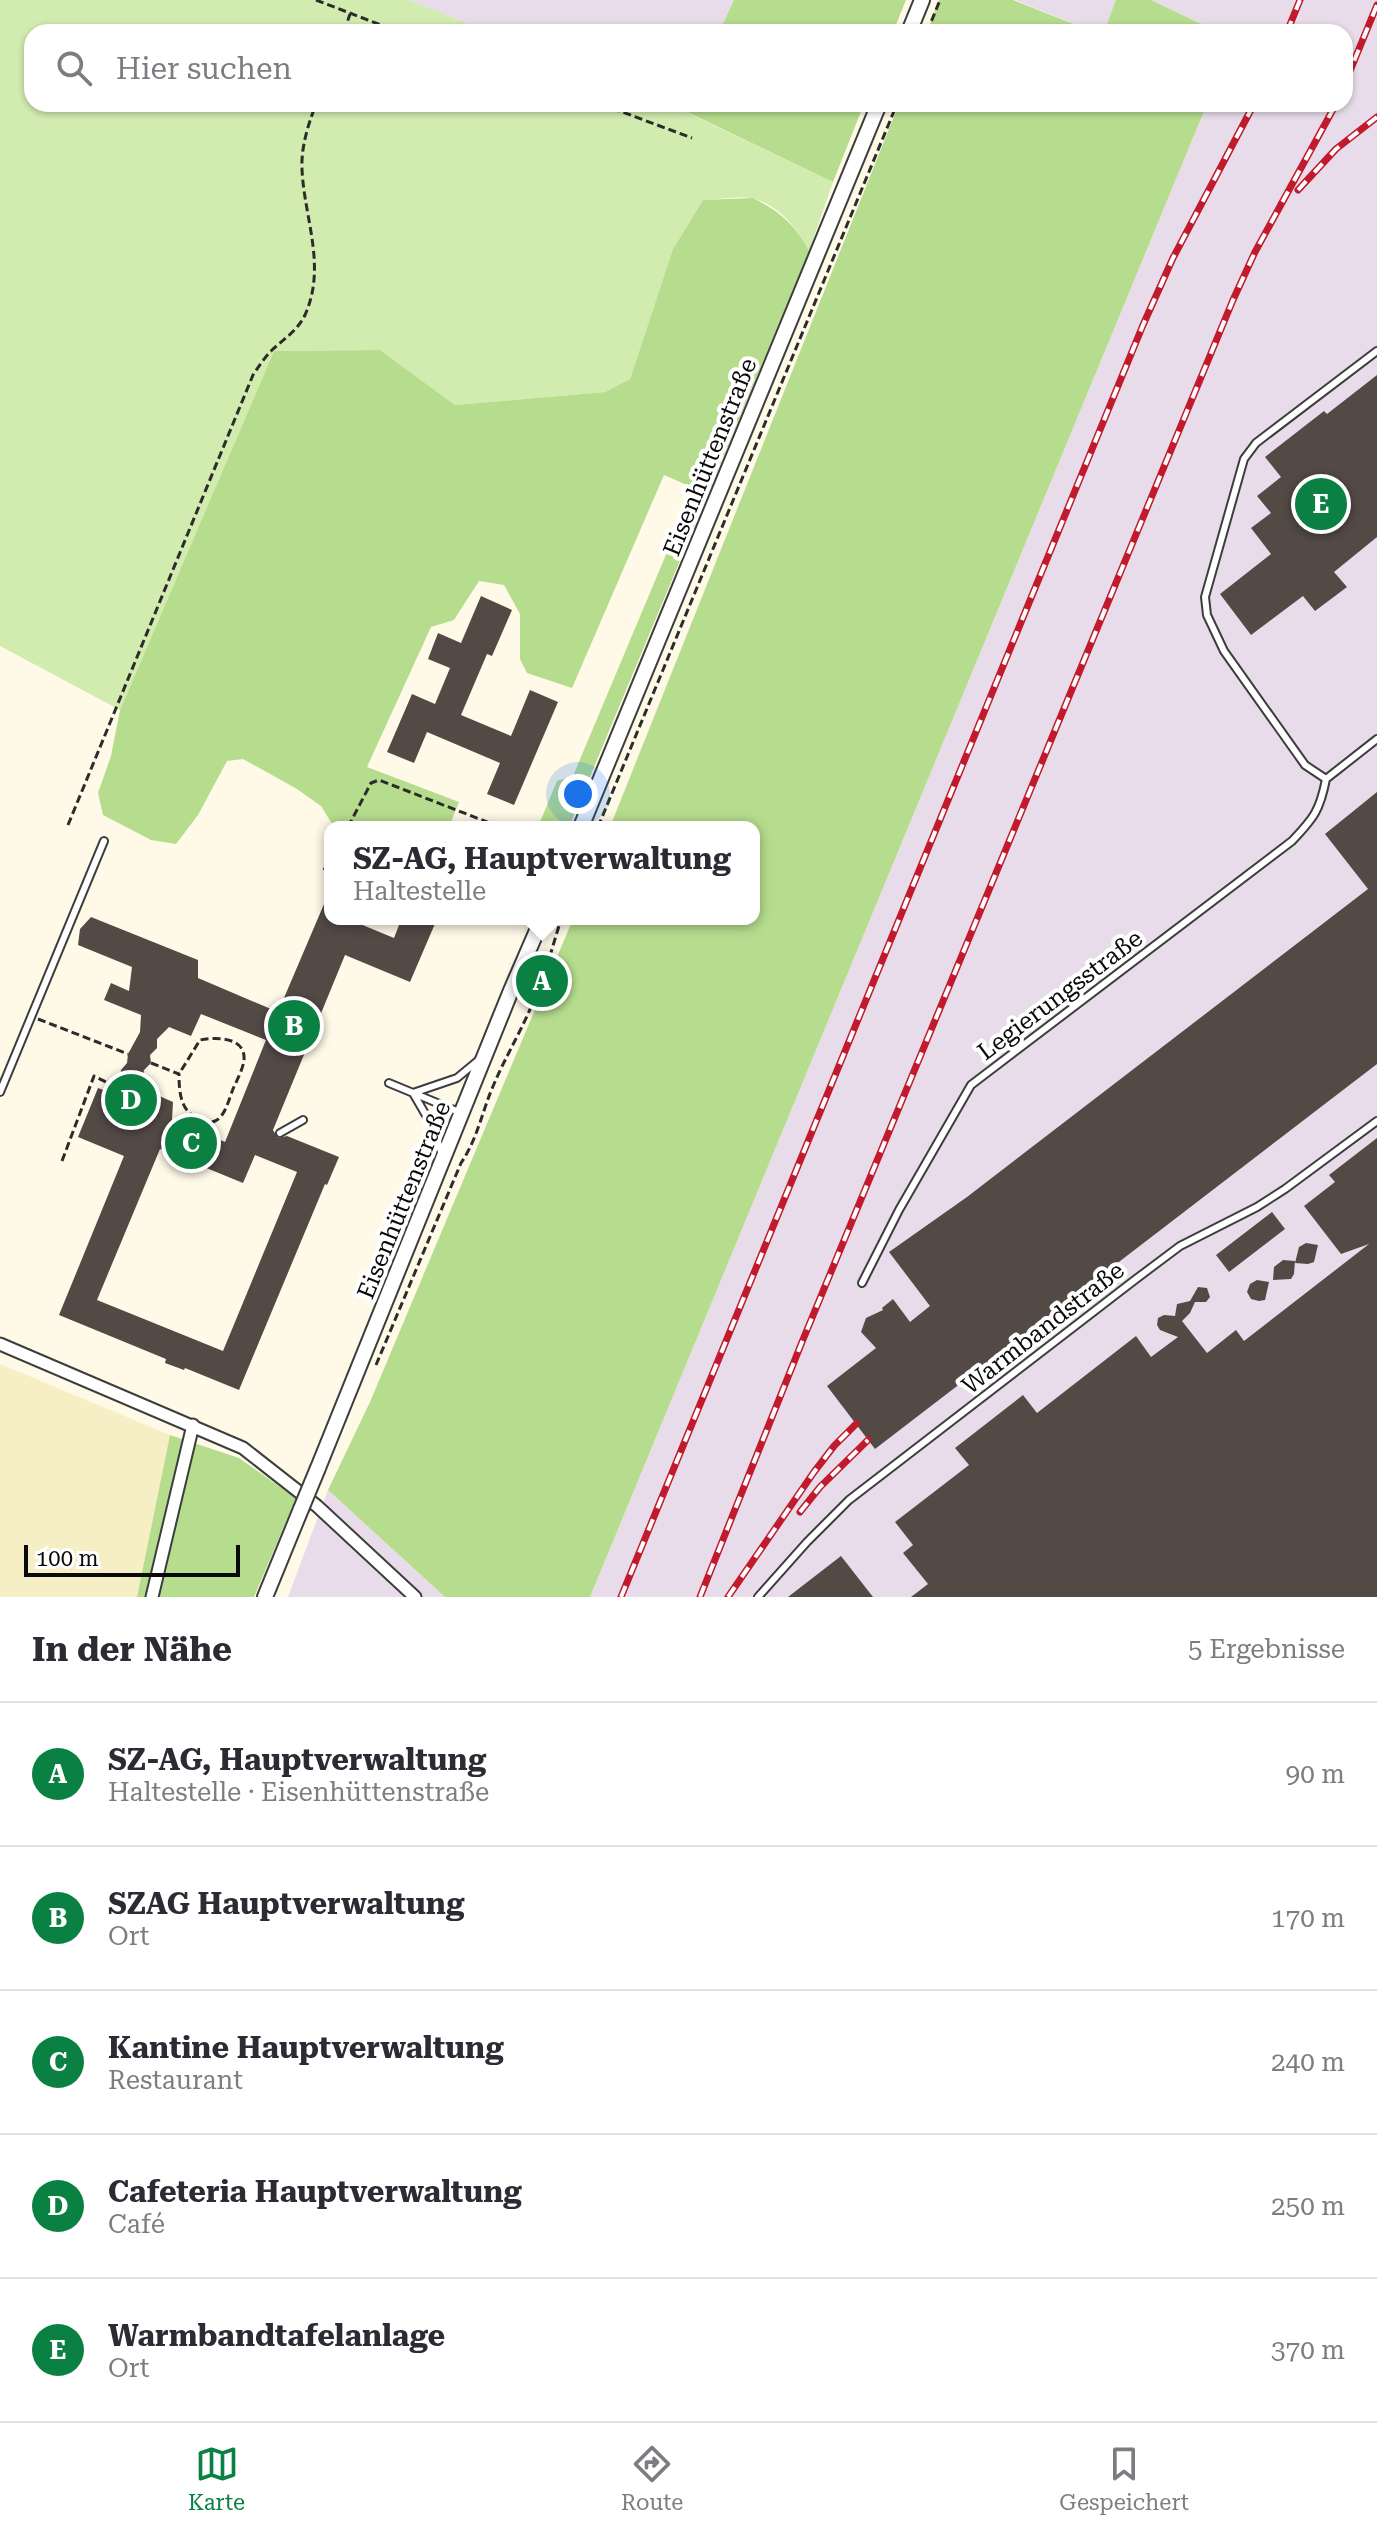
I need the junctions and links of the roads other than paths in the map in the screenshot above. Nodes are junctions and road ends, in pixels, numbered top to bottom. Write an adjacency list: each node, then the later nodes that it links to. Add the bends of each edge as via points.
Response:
1 (922, 0): 2 (street)
2 (912, 24)
3 (876, 112): 7 (street, Eisenhüttenstraße)
4 (1377, 351): 6 (lane, via 1256,443 1244,459 1205,597 1207,615 1224,651 1305,765)
5 (1377, 739): 6 (lane)
6 (1326, 779): 19 (lane, Legierungsstraße, via 1314,818 1292,841 971,1085)
7 (583, 821)
8 (104, 841): 12 (lane)
9 (540, 925): 10 (street, Eisenhüttenstraße)
10 (486, 1055): 13 (lane, via 457,1078); 14 (street, Eisenhüttenstraße)
11 (389, 1083): 13 (lane)
12 (0, 1092)
13 (413, 1093): 14 (lane); 18 (lane, via 434,1129)
14 (462, 1113): 18 (street, Eisenhüttenstraße)
15 (303, 1120): 17 (lane)
16 (1377, 1121): 25 (lane, Warmbandstraße, via 1285,1189 1180,1246 1136,1279 849,1500)
17 (280, 1133)
18 (443, 1161): 23 (street, Eisenhüttenstraße, bridge)
19 (862, 1283)
20 (0, 1344): 21 (street)
21 (193, 1425): 22 (street); 24 (street, via 261,1461)
22 (152, 1597)
23 (265, 1597)
24 (415, 1597)
25 (758, 1597)

